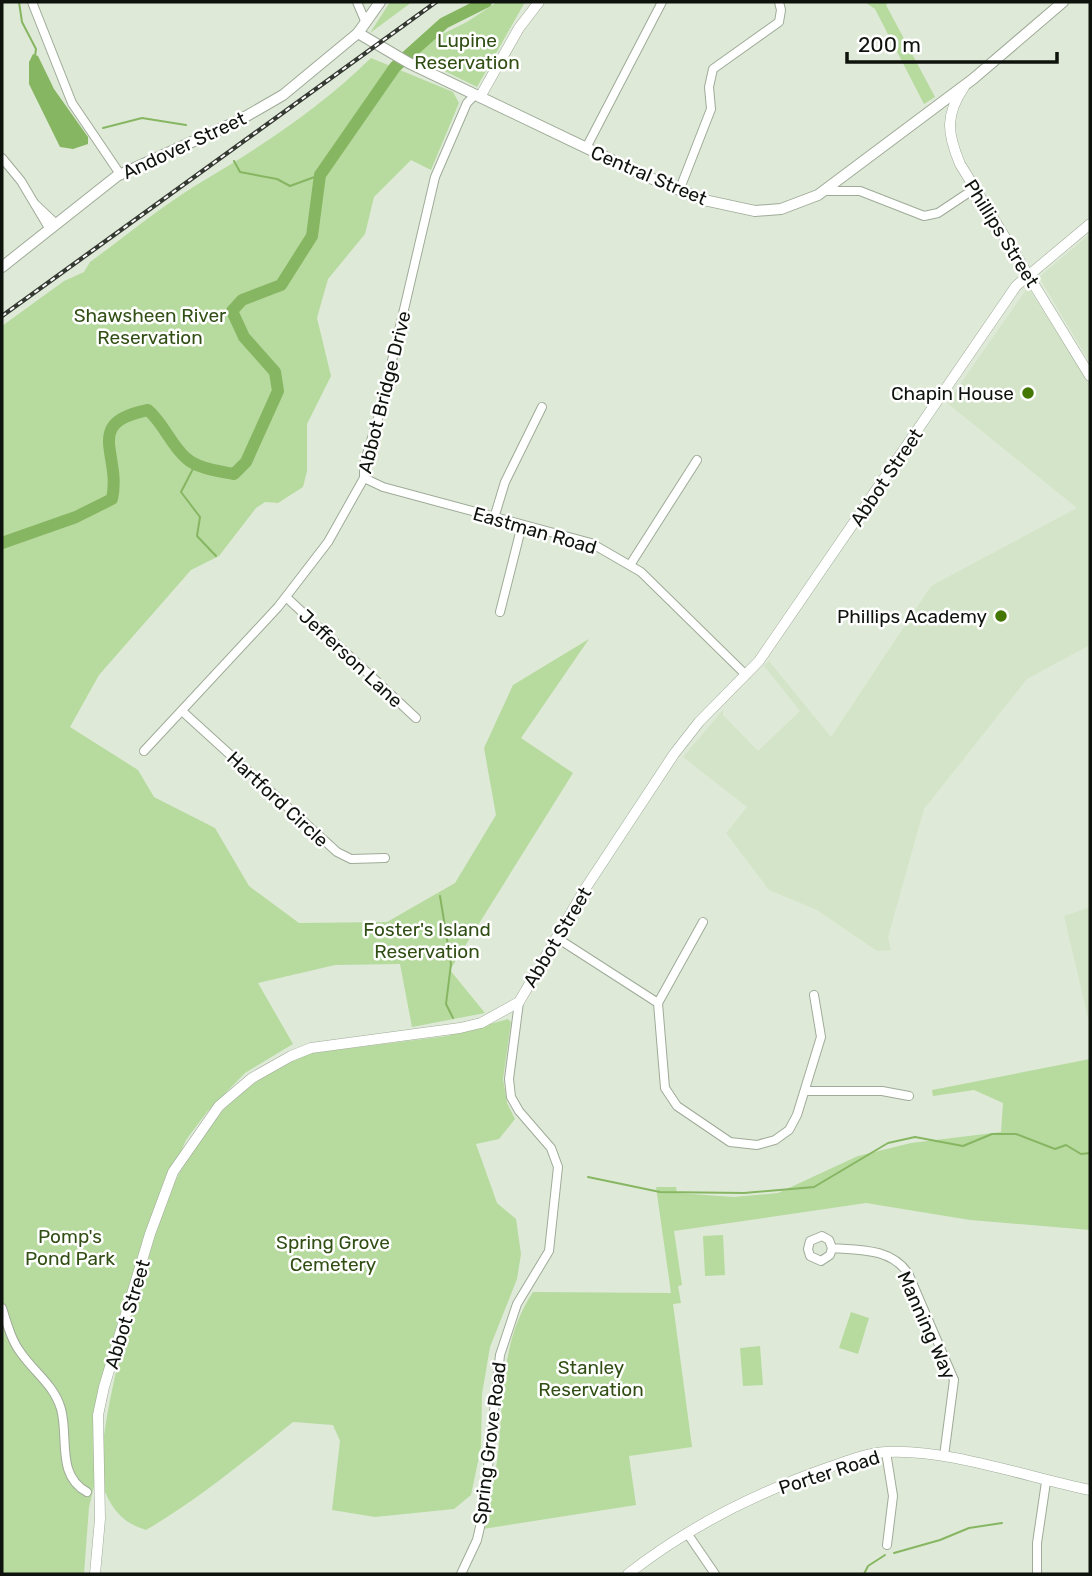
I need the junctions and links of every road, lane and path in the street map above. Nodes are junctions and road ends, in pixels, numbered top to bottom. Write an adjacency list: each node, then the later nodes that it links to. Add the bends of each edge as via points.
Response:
1 (32, 2): 14 (street, via 72,103)
2 (358, 2): 8 (street)
3 (380, 2): 8 (main road, Andover Street)
4 (539, 2): 11 (street)
5 (662, 2): 12 (street)
6 (779, 2): 16 (street, via 779,22 718,63 709,76 711,109)
7 (1063, 2): 10 (main road, Central Street)
8 (366, 23): 9 (main road, Andover Street)
9 (358, 33): 11 (main road, Central Street); 14 (main road, Andover Street, via 283,95 238,121)
10 (967, 84): 15 (street, Phillips Street, via 952,107 948,127); 17 (main road, Central Street)
11 (478, 96): 12 (main road, Central Street); 25 (street, Abbot Bridge Drive, via 467,103 435,177)
12 (586, 148): 16 (main road, Central Street)
13 (4, 164): 19 (street)
14 (120, 174): 19 (main road, Andover Street)
15 (974, 189): 17 (street, via 938,213 924,216 860,191); 21 (street, Phillips Street)
16 (679, 191): 17 (main road, Central Street, via 755,211 781,209)
17 (824, 191)
18 (1090, 224): 21 (street, Abbot Street)
19 (52, 225): 20 (main road, Andover Street)
20 (2, 267)
21 (1028, 274): 22 (street, Phillips Street); 31 (street, Abbot Street)
22 (1090, 376)
23 (542, 407): 26 (street, via 516,458)
24 (697, 460): 28 (street)
25 (364, 478): 26 (street, Eastman Road); 29 (street, Abbot Bridge Drive, via 328,542)
26 (494, 518): 27 (street, Eastman Road)
27 (522, 525): 28 (street, Eastman Road, via 591,543); 30 (street)
28 (630, 565): 31 (street, Eastman Road)
29 (286, 597): 32 (street, Abbot Bridge Drive); 33 (street, Jefferson Lane)
30 (500, 611)
31 (746, 675): 37 (street, Abbot Street, via 674,754)
32 (182, 711): 34 (street, Abbot Bridge Drive); 35 (street, Hartford Circle, via 337,852 351,859)
33 (416, 718)
34 (144, 751)
35 (385, 859)
36 (703, 922): 40 (street)
37 (557, 939): 39 (street, Abbot Street); 40 (street)
38 (814, 995): 41 (street, via 821,1037)
39 (519, 1002): 52 (street, Abbot Street, via 481,1023 460,1028 345,1041 290,1056 252,1078 219,1106 197,1135 173,1172 155,1219 104,1387 98,1427 100,1519); 53 (street, Spring Grove Road, via 510,1089 519,1111 555,1156 555,1206 549,1251 517,1304 499,1355 483,1514)
40 (658, 1003): 41 (street, via 665,1087 677,1106 730,1142 757,1145 781,1136 797,1115)
41 (805, 1091): 42 (street, via 882,1091)
42 (909, 1096)
43 (832, 1248): 46 (street, Manning Way, via 883,1253 908,1273 954,1380)
44 (2, 1308): 49 (street, via 21,1353 55,1390 65,1426 67,1470)
45 (886, 1452): 46 (street, Porter Road); 50 (street, Porter Road, via 794,1480); 51 (street, via 893,1496)
46 (944, 1456): 47 (street, Porter Road)
47 (1046, 1482): 48 (street, Porter Road); 56 (street)
48 (1090, 1490)
49 (87, 1492)
50 (687, 1534): 54 (street, Porter Road); 55 (street)
51 (887, 1545)
52 (95, 1574)
53 (461, 1574)
54 (628, 1574)
55 (715, 1574)
56 (1037, 1574)

